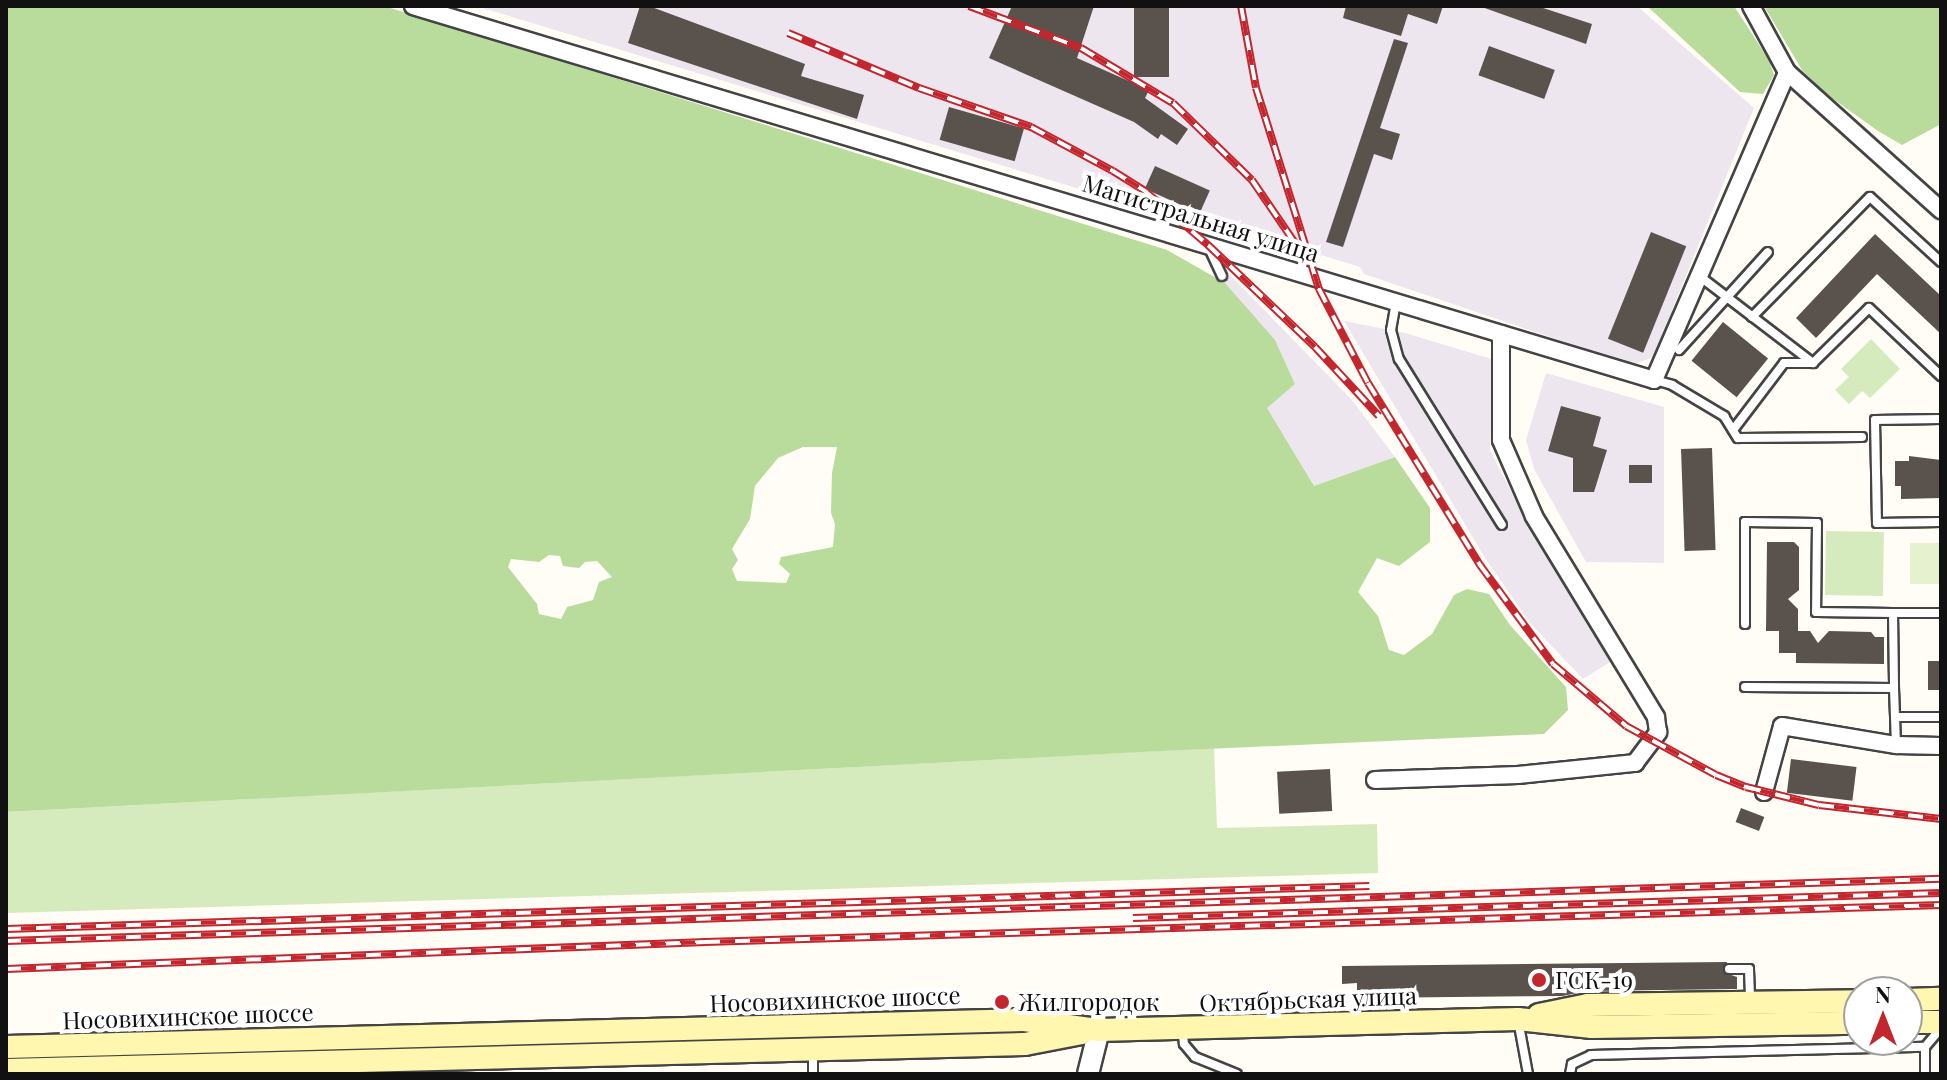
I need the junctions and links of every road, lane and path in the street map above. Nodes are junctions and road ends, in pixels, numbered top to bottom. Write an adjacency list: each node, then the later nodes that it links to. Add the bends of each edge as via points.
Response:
1 (413, 6): 5 (street, Магистральная улица)
2 (1751, 6): 3 (street)
3 (1787, 72): 4 (street); 8 (street)
4 (1941, 210)
5 (1208, 245): 9 (lane); 11 (street, Магистральная улица)
6 (1768, 252): 10 (lane)
7 (1941, 262): 12 (lane, via 1870,197)
8 (1698, 275): 10 (lane); 17 (street)
9 (1222, 276)
10 (1726, 297): 12 (lane); 14 (lane)
11 (1396, 302): 13 (street, Магистральная улица); 22 (lane, via 1391,330 1399,359)
12 (1752, 317): 15 (lane)
13 (1501, 334): 17 (street, Магистральная улица); 32 (street, via 1501,440 1534,516 1658,724 1655,739 1635,763 1518,775)
14 (1679, 350)
15 (1813, 363): 16 (lane, via 1869,308); 19 (lane, via 1784,363)
16 (1941, 376)
17 (1654, 380): 19 (lane, via 1724,416)
18 (1941, 419): 21 (lane, via 1875,420 1877,523)
19 (1733, 430): 20 (lane, via 1738,438)
20 (1862, 437)
21 (1941, 522)
22 (1502, 525)
23 (1893, 613): 24 (lane); 25 (lane, via 1816,612 1817,523 1745,522); 27 (lane)
24 (1941, 613)
25 (1745, 624)
26 (1745, 687): 27 (lane)
27 (1894, 688): 28 (lane)
28 (1895, 717): 29 (lane); 30 (lane)
29 (1941, 717)
30 (1896, 745): 31 (street); 33 (street, via 1782,726)
31 (1941, 746)
32 (1375, 780)
33 (1764, 792)
34 (1729, 969): 36 (lane, via 1749,969)
35 (1843, 1001): 36 (main road, Октябрьская улица)
36 (1750, 1003): 37 (main road, Октябрьская улица, via 1718,999 1588,1005)
37 (1518, 1019): 38 (main road, Октябрьская улица, via 1592,1027); 39 (main road, Октябрьская улица); 50 (lane)
38 (1843, 1023)
39 (1182, 1028): 41 (main road, Октябрьская улица); 49 (lane, via 1184,1044 1195,1057)
40 (1941, 1028): 43 (lane)
41 (1099, 1030): 42 (main road, Носовихинское шоссе, via 1024,1020); 44 (main road, Носовихинское шоссе, via 1025,1044); 48 (street)
42 (6, 1047)
43 (1925, 1047): 51 (lane, via 1591,1055 1572,1064); 52 (lane)
44 (813, 1050): 46 (main road, Носовихинское шоссе); 47 (lane)
45 (6, 1070): 46 (main road, Носовихинское шоссе)
46 (192, 1070)
47 (813, 1074)
48 (1088, 1074)
49 (1237, 1074)
50 (1528, 1074)
51 (1570, 1074)
52 (1925, 1074)

